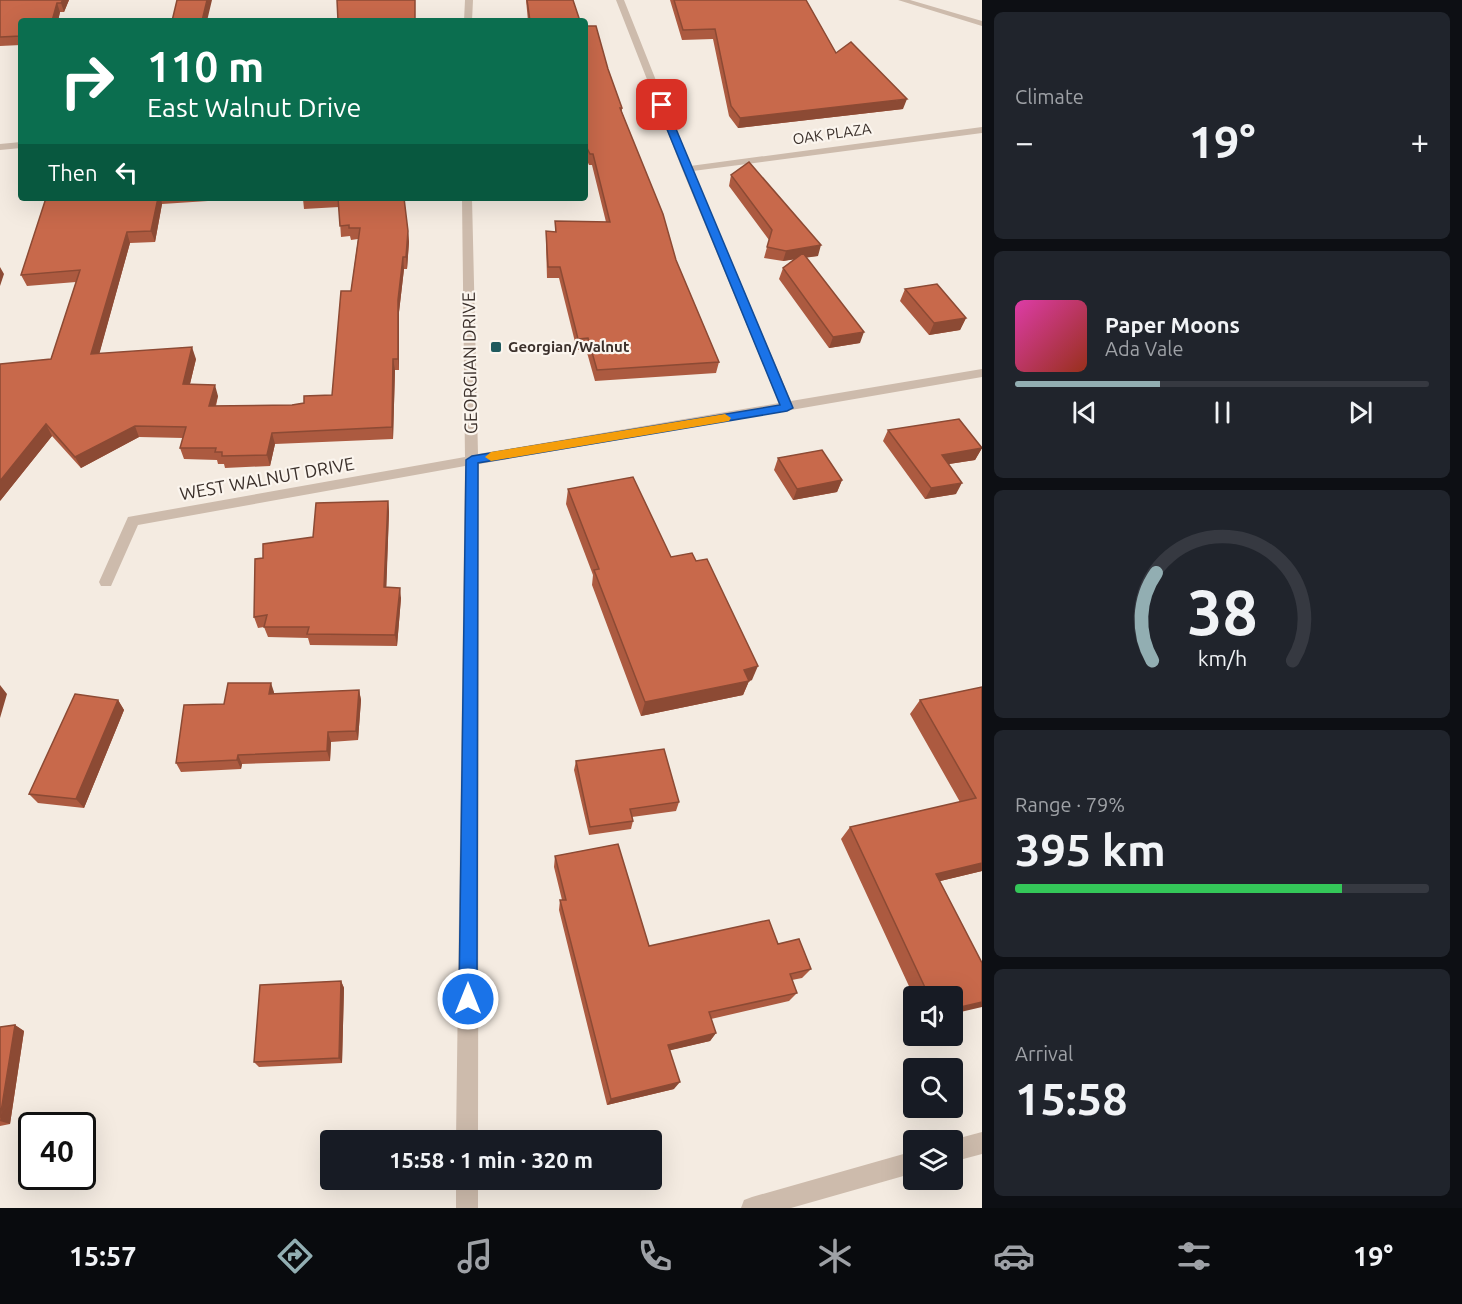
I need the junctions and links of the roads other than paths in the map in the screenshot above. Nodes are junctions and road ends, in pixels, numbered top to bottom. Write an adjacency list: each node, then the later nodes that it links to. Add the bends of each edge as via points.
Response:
1 (469, 0): 4 (street)
2 (620, 0): 9 (street)
3 (902, 0): 5 (street)
4 (468, 18)
5 (982, 24)
6 (982, 130): 9 (street, OAK PLAZA)
7 (18, 145): 8 (street)
8 (0, 147)
9 (687, 169): 12 (street)
10 (467, 201): 13 (street, GEORGIAN DRIVE)
11 (982, 373): 12 (street)
12 (787, 408): 13 (street)
13 (472, 460): 14 (street, WEST WALNUT DRIVE, via 133,521); 15 (street, GEORGIAN DRIVE)
14 (106, 582)
15 (467, 1130)
16 (982, 1143): 17 (street)
17 (963, 1148)
18 (903, 1165): 21 (street)
19 (467, 1190): 20 (street)
20 (467, 1208)
21 (752, 1208)

